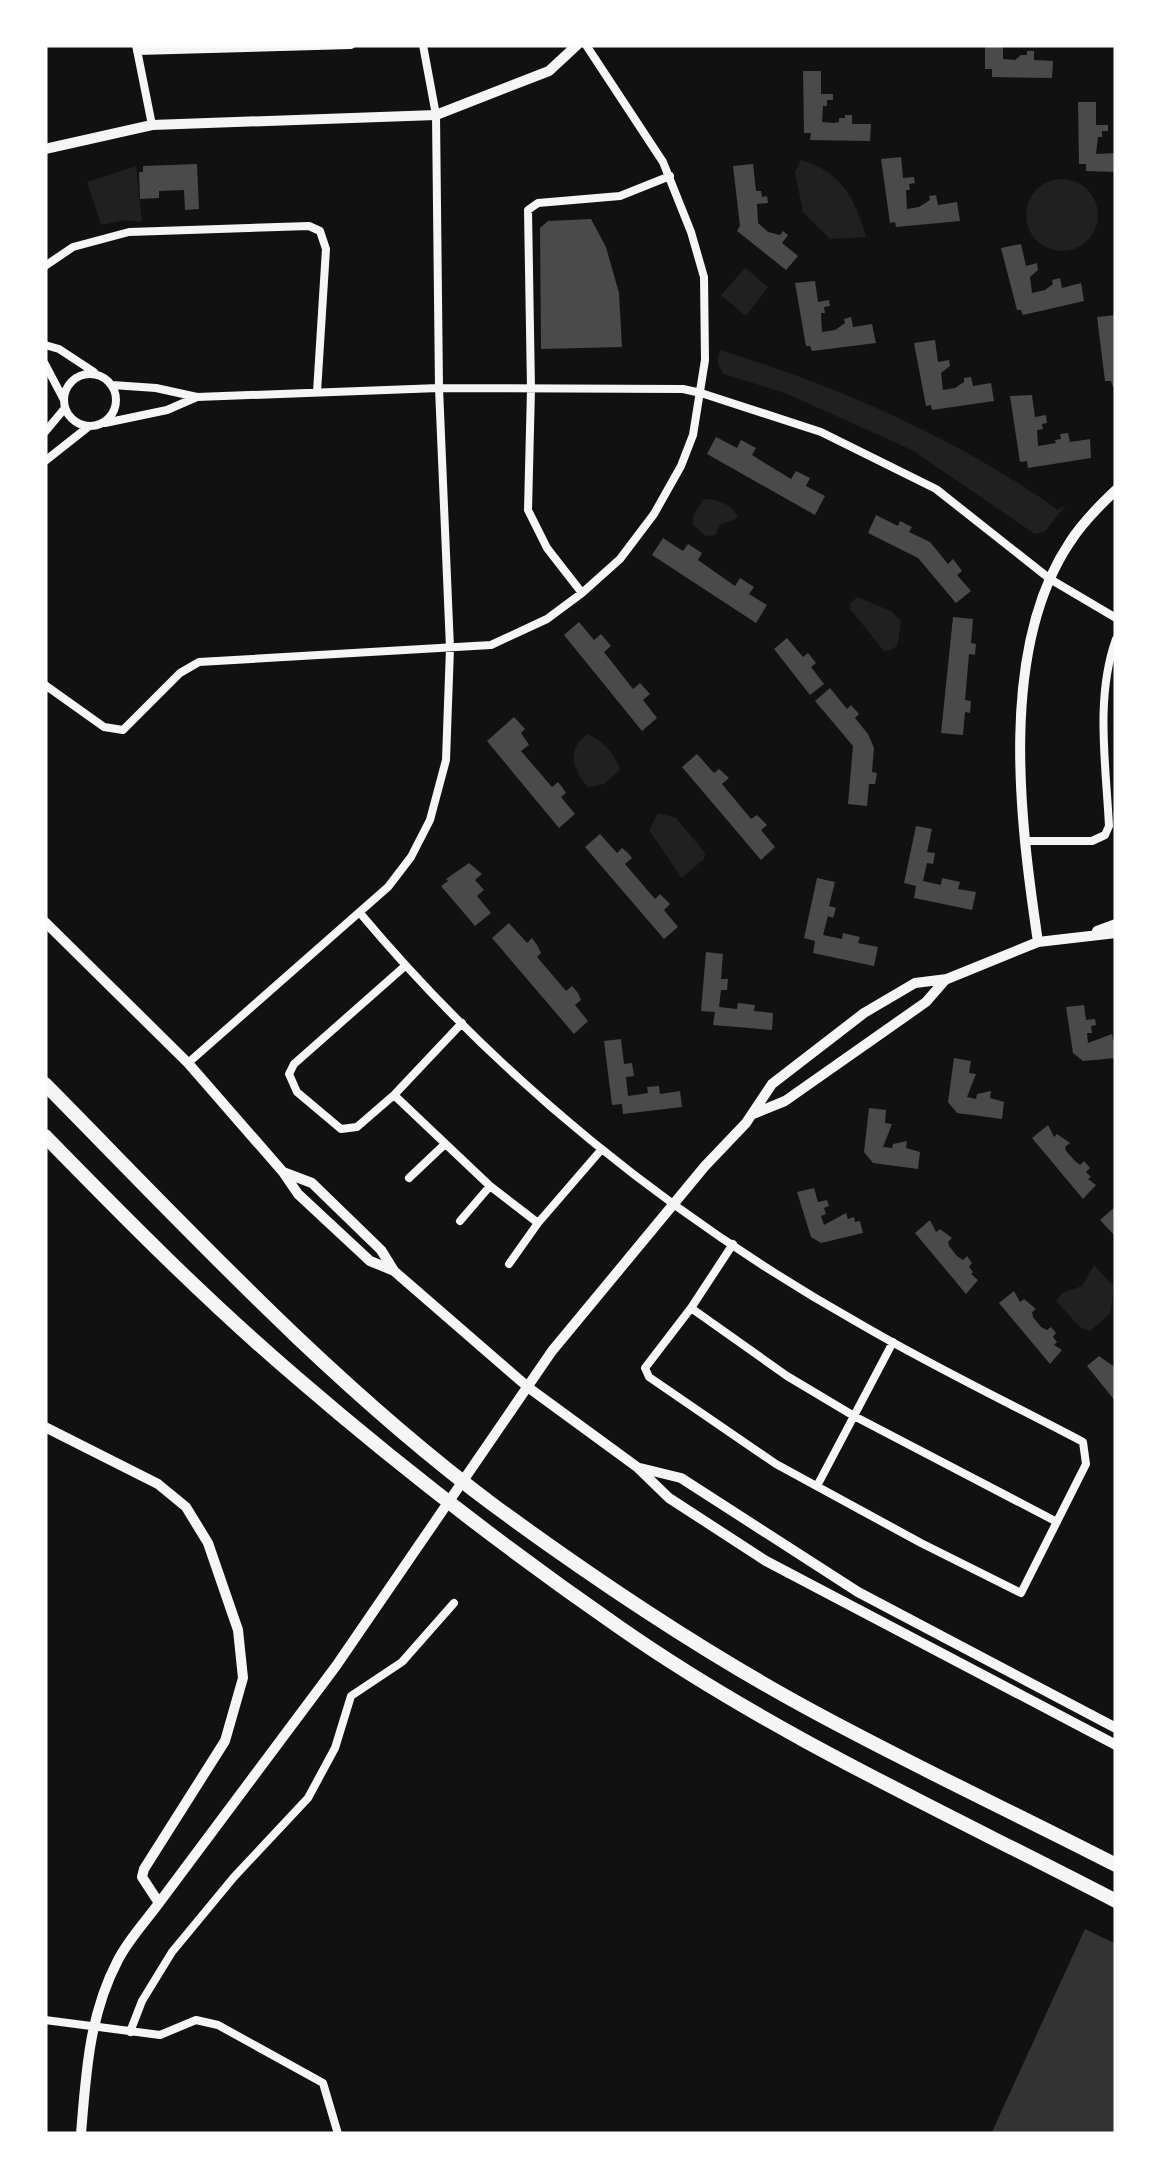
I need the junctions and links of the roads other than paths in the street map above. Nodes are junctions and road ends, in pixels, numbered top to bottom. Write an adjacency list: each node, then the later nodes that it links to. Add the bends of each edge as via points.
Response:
1 (351, 45): 5 (street)
2 (423, 45): 6 (street)
3 (577, 45): 6 (street, via 549,71)
4 (586, 45): 9 (street)
5 (136, 48): 7 (street)
6 (436, 115): 7 (street); 15 (street)
7 (152, 125): 8 (street)
8 (45, 148)
9 (670, 176): 16 (street, via 620,196 538,202 528,210); 18 (street, via 704,277)
10 (45, 266): 17 (street, via 73,247 130,232 308,226 320,231 326,249)
11 (45, 345): 13 (street)
12 (45, 364): 20 (street)
13 (98, 375): 14 (street); 20 (street, via 74,379)
14 (112, 385): 19 (street); 21 (street, via 116,406)
15 (439, 388): 16 (street); 17 (street); 30 (street)
16 (531, 390): 18 (street); 27 (street, via 528,510)
17 (317, 392): 19 (street)
18 (701, 392): 26 (street, via 820,432 936,488); 27 (street, via 693,435 654,514 620,559)
19 (196, 396): 21 (street)
20 (64, 404): 22 (street, via 74,421); 23 (street)
21 (104, 423): 22 (street)
22 (88, 427): 24 (street)
23 (45, 432)
24 (45, 462)
25 (1116, 490): 26 (street, via 1070,540)
26 (1050, 580): 28 (street); 32 (street, via 1020,704)
27 (582, 593): 30 (street, via 547,619 491,645)
28 (1116, 618)
29 (1116, 639): 32 (street, via 1106,666 1105,835 1092,841)
30 (450, 648): 31 (street, via 199,662 180,672 123,730 104,727); 33 (street, via 446,760 430,820 411,857)
31 (45, 685)
32 (1024, 841): 38 (street)
33 (360, 913): 39 (street); 42 (street)
34 (45, 922): 42 (street)
35 (1116, 924): 37 (street)
36 (1116, 935): 37 (street)
37 (1072, 939): 38 (street)
38 (1038, 942): 40 (street)
39 (405, 966): 41 (street); 44 (street, via 289,1074 298,1092 341,1129 357,1127)
40 (947, 979): 45 (street, via 926,1002 785,1101); 45 (street, via 915,982 864,1013 772,1084)
41 (462, 1023): 44 (street); 48 (street)
42 (188, 1064): 49 (street)
43 (45, 1084): 69 (highway, via 258,1299 496,1506 786,1696)
44 (394, 1095): 47 (street)
45 (753, 1114): 52 (street)
46 (45, 1136): 70 (highway, via 281,1364 426,1484 621,1629 765,1718)
47 (444, 1144): 50 (street); 51 (street)
48 (601, 1150): 52 (street); 54 (street)
49 (284, 1172): 57 (street, via 298,1194 370,1260); 57 (street, via 312,1183)
50 (408, 1178)
51 (490, 1186): 53 (street); 54 (street)
52 (675, 1204): 55 (street); 60 (street)
53 (460, 1221)
54 (538, 1223): 56 (street)
55 (732, 1244): 58 (street); 59 (street)
56 (509, 1264)
57 (394, 1270): 60 (street)
58 (691, 1308): 61 (street); 64 (street, via 644,1368 648,1377)
59 (893, 1342): 61 (street); 65 (street, via 1083,1442 1086,1464)
60 (529, 1388): 63 (street); 71 (street, via 336,1666)
61 (854, 1416): 64 (street); 65 (street)
62 (45, 1427): 71 (street, via 158,1484 186,1507 208,1543 238,1630 243,1678 225,1741 142,1877)
63 (636, 1467): 67 (street, via 681,1478 858,1592); 68 (street, via 669,1498 766,1561)
64 (817, 1486): 65 (street, via 1021,1593)
65 (1057, 1522)
66 (454, 1603): 74 (street, via 402,1662 352,1696 308,1798 172,1952)
67 (1116, 1728)
68 (1116, 1745)
69 (1116, 1866)
70 (1116, 1902)
71 (159, 1904): 73 (street, via 119,1958)
72 (45, 2020): 73 (street)
73 (93, 2028): 74 (street); 75 (street)
74 (130, 2032): 76 (street, via 160,2034 196,2020 218,2024 324,2083)
75 (81, 2134)
76 (338, 2134)

